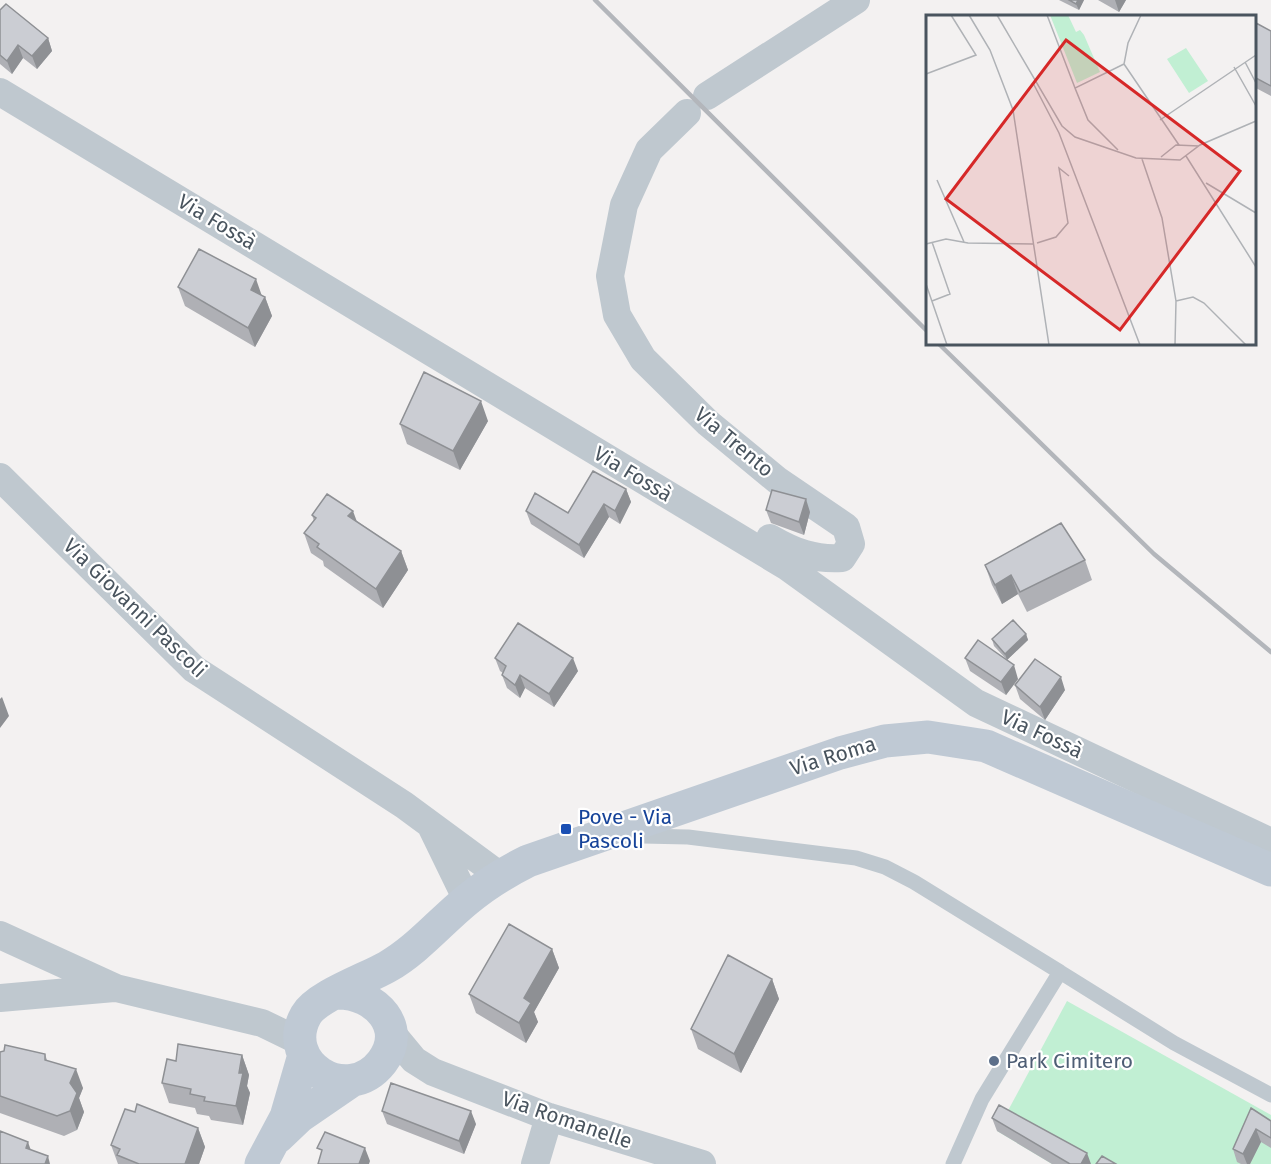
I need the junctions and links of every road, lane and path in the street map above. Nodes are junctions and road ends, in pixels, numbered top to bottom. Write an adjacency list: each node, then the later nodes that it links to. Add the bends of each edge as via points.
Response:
1 (856, 0): 3 (street, Via Trento, via 697,105 649,150 624,205 610,276 617,315 643,359 699,415 777,480 846,527 851,544 842,558 824,560 794,552 673,484)
2 (0, 92): 3 (street, Via Fossà)
3 (637, 476): 7 (street, Via Fossà, via 786,566 976,703)
4 (0, 477): 6 (street, Via Giovanni Pascoli, via 194,669)
5 (631, 825): 8 (main road, Via Roma, via 840,753 885,741 927,737 986,746); 9 (main road, Via Roma, via 528,861); 13 (lane, via 642,836 700,838 856,858 885,867)
6 (431, 826): 9 (street, Via Giovanni Pascoli); 10 (street, Via Giovanni Pascoli)
7 (1271, 843)
8 (1271, 870)
9 (500, 875): 10 (main road, Via Roma)
10 (467, 900): 12 (main road, Via Roma)
11 (0, 935): 14 (street)
12 (414, 948): 16 (main road, Via Roma, via 390,966); 18 (main road, Via Roma, via 387,997)
13 (1060, 972): 22 (lane, via 1174,1043); 27 (lane, via 982,1099)
14 (116, 988): 15 (street); 17 (street)
15 (0, 998)
16 (326, 999): 17 (street); 18 (main road, via 352,993 366,997 378,1005); 19 (main road, via 301,1028)
17 (262, 1023): 19 (street)
18 (388, 1024): 20 (street, via 414,1060); 21 (main road, Via Roma, via 387,1052)
19 (302, 1048): 21 (main road, via 312,1067 323,1076 336,1081); 24 (main road, via 291,1100)
20 (433, 1072): 21 (street, via 395,1068); 23 (street, Via Romanelle)
21 (363, 1076): 24 (main road, via 299,1117)
22 (1271, 1095)
23 (549, 1117): 25 (street); 26 (street, Via Romanelle)
24 (268, 1152)
25 (535, 1164)
26 (702, 1164)
27 (953, 1164)

